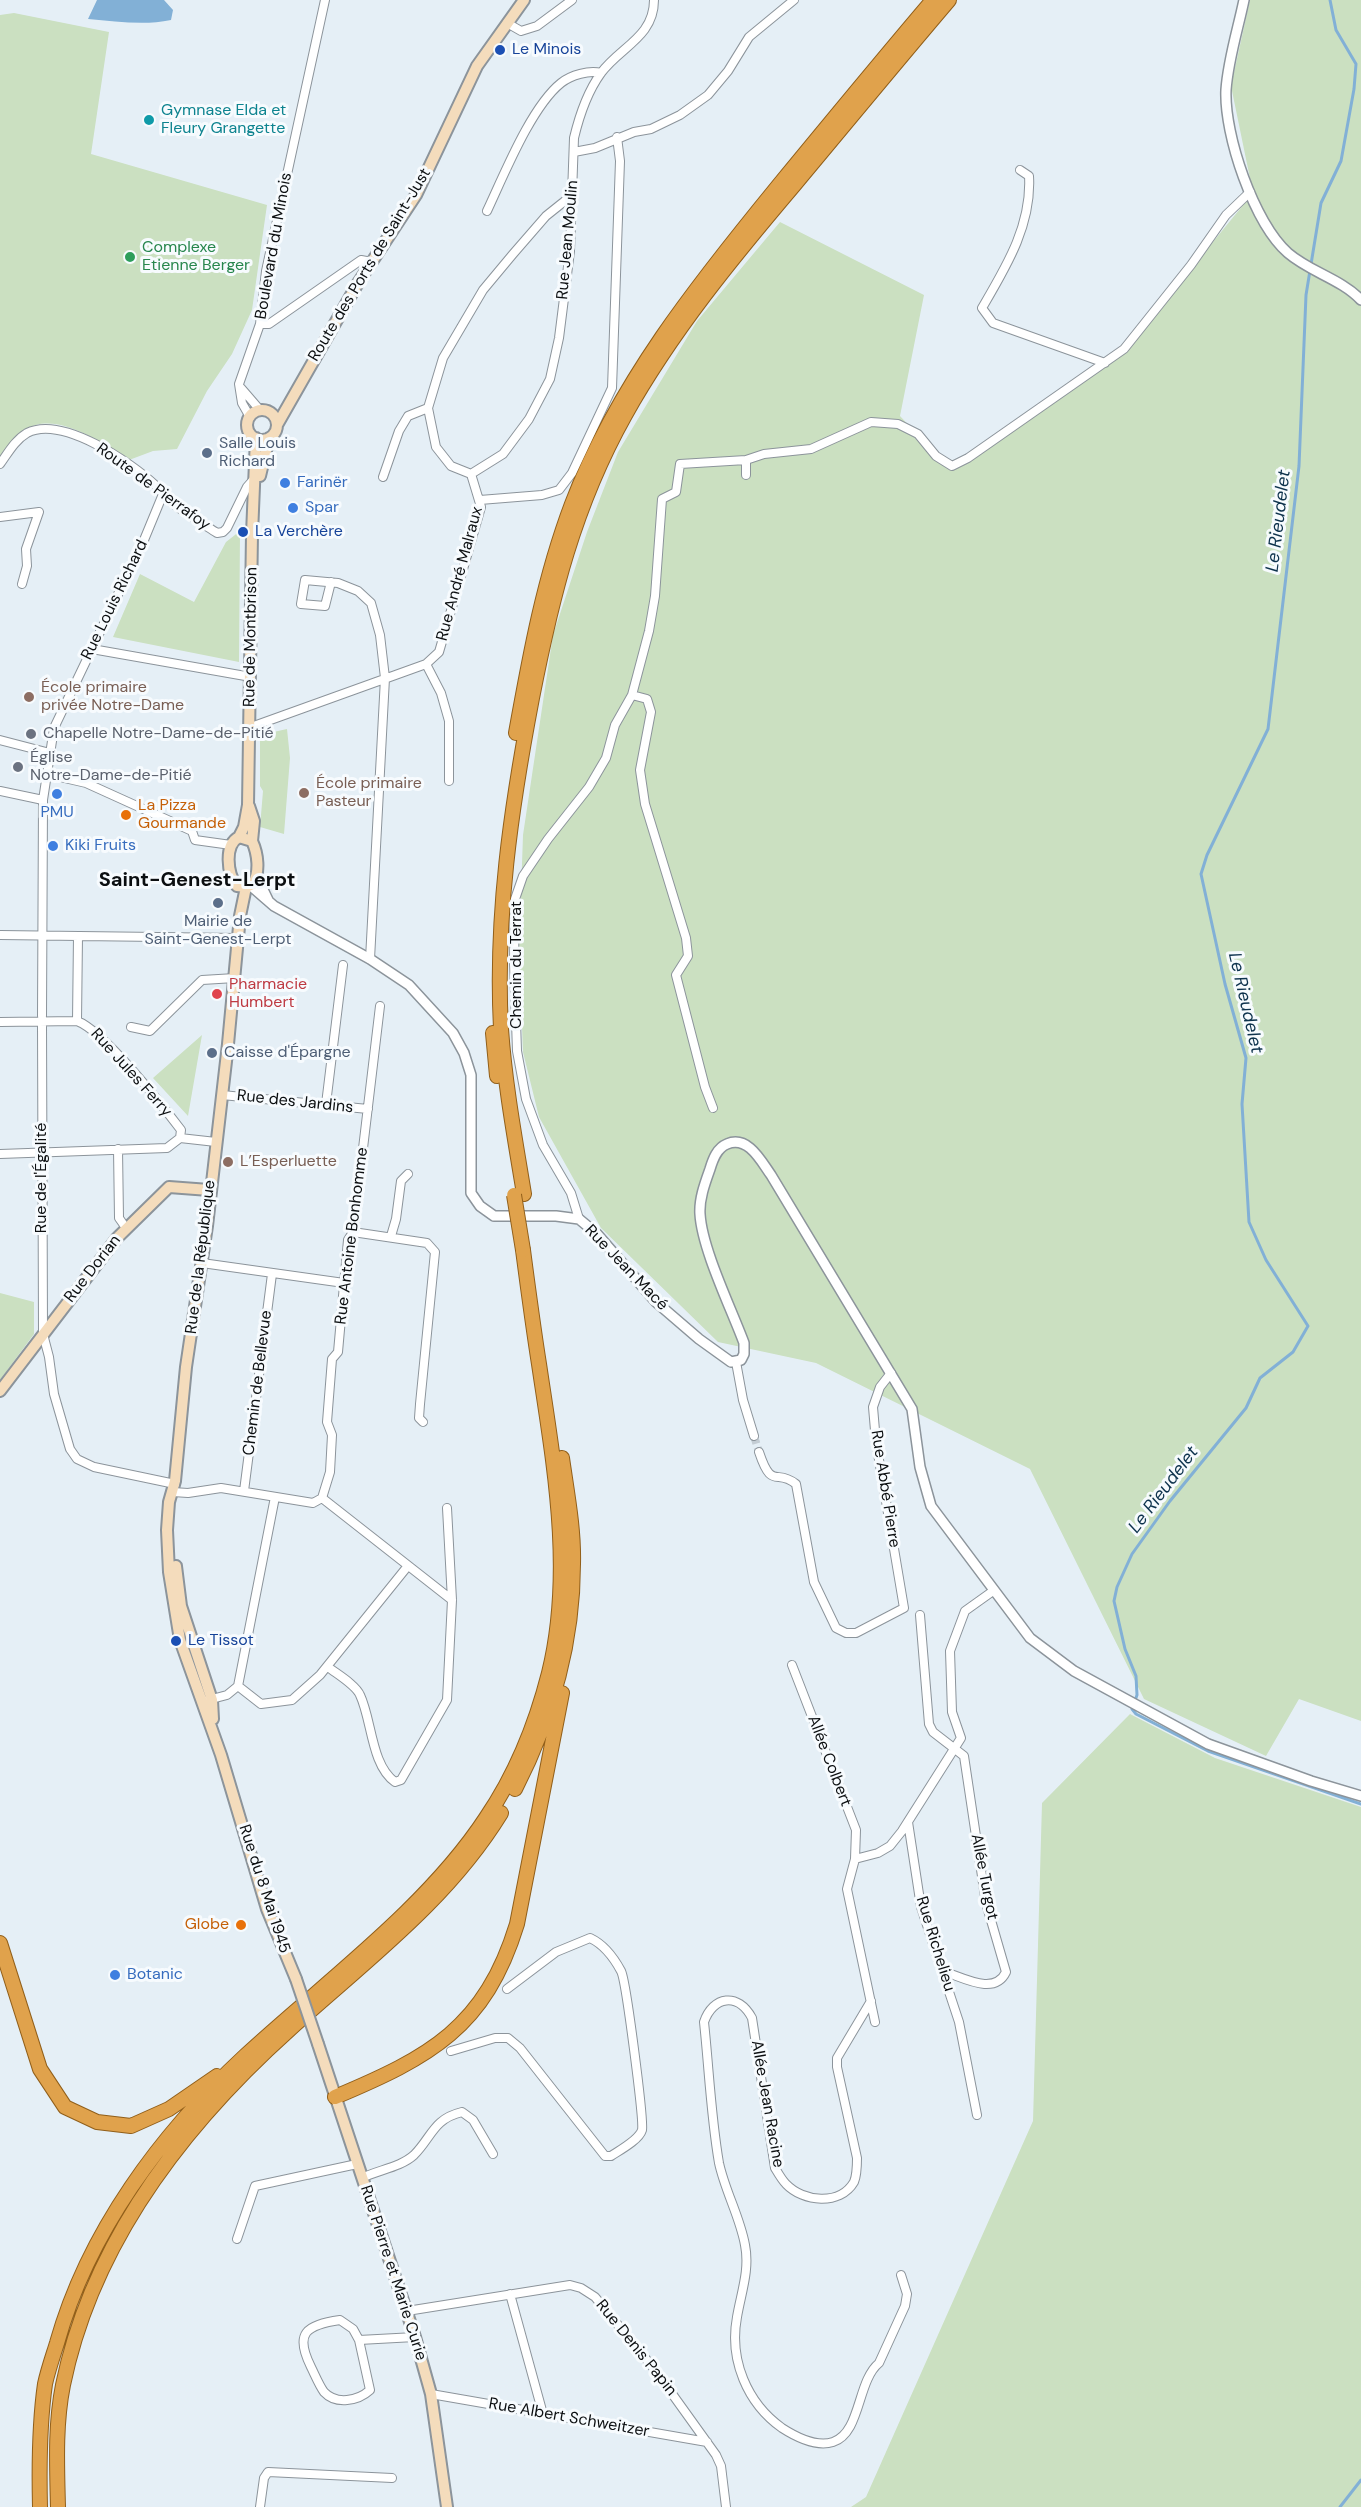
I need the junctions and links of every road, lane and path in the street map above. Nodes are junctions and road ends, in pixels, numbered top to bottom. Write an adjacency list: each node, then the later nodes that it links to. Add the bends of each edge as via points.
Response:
1 (325, 0): 19 (street, Boulevard du Minois, via 266,272)
2 (524, 0): 9 (main road, Route des Ports de Saint-Just)
3 (572, 0): 9 (street, via 537,26 521,31)
4 (654, 0): 10 (street, Rue Jean Moulin, via 654,12 644,33)
5 (794, 0): 11 (street, via 749,38 708,95 665,124)
6 (933, 0): 80 (highway, via 715,263 652,349 599,444 572,504 549,572 532,648 507,779 492,922 494,1054)
7 (949, 0): 80 (highway, via 705,294 626,413 577,520 542,646 516,782 501,910 504,1068)
8 (1244, 0): 14 (street, via 1229,69 1227,107 1232,141)
9 (507, 23): 17 (main road, Route des Ports de Saint-Just, via 477,66 416,195)
10 (601, 73): 12 (street, Rue Jean Moulin, via 577,127); 16 (street, via 582,74 562,82 539,109)
11 (617, 137): 12 (street, via 596,148); 36 (street, via 620,160 612,388 572,473 559,490)
12 (574, 152): 15 (street, Rue Jean Moulin)
13 (1020, 170): 20 (street, via 1029,176 1030,194 1023,228 982,308 993,323)
14 (1250, 192): 18 (street, via 1267,229 1287,252); 20 (street, via 1226,215 1124,349)
15 (574, 198): 23 (street, via 546,216 483,290 443,358); 31 (street, Rue Jean Moulin, via 560,327 550,379 529,419 503,453)
16 (487, 211)
17 (372, 262): 19 (street, via 361,260 268,324); 22 (main road, Route des Ports de Saint-Just)
18 (1361, 300)
19 (260, 324): 21 (street, Boulevard du Minois)
20 (1105, 363): 29 (street, via 1005,434 952,466 936,456 918,434 898,424 871,423 811,449)
21 (239, 384): 24 (street); 25 (street, via 242,403)
22 (288, 404): 24 (main road); 26 (main road, Route des Ports de Saint-Just)
23 (428, 408): 31 (street, via 436,447 451,466); 33 (street, via 408,416)
24 (264, 410): 25 (main road); 26 (main road, via 275,416)
25 (250, 417): 27 (main road, via 249,430)
26 (278, 425): 28 (main road)
27 (256, 438): 28 (main road); 34 (main road, Rue de Montbrison)
28 (269, 438): 37 (main road, Rue de Montbrison)
29 (746, 460): 32 (street); 45 (street, Chemin du Terrat, via 680,464 676,492 662,499 655,596)
30 (0, 464): 35 (street, Route de Pierrafoy, via 27,433 61,430 83,437)
31 (471, 474): 36 (street, Rue André Malraux)
32 (746, 475)
33 (383, 477)
34 (255, 478): 35 (street, Route de Pierrafoy, via 223,532 217,533); 37 (main road, Rue de Montbrison)
35 (163, 494): 41 (street, Rue Louis Richard)
36 (480, 500): 42 (street, Rue André Malraux, via 444,638 439,652)
37 (255, 505): 43 (main road, Rue de Montbrison)
38 (0, 517): 40 (street, via 39,512 26,549)
39 (331, 582): 39 (street, via 305,580 302,604 325,606); 44 (street, via 358,591 371,603)
40 (22, 584)
41 (92, 649): 43 (street); 48 (street, Rue Louis Richard, via 54,728)
42 (426, 664): 44 (street); 50 (street, via 441,693 449,721)
43 (250, 677): 46 (main road, Rue de Montbrison)
44 (385, 678): 46 (street); 61 (street)
45 (632, 695): 71 (street, via 647,699 651,712 640,770 645,804 686,938 688,957 676,975); 81 (street, Chemin du Terrat, via 615,725 606,758 524,876 515,899 517,1051 526,1099 543,1145 572,1193)
46 (250, 727): 53 (main road, Rue de Montbrison)
47 (0, 740): 48 (street)
48 (50, 753): 49 (street, Rue Louis Richard)
49 (47, 774): 52 (street, Rue Louis Richard); 54 (street, via 86,783 192,831 195,840)
50 (449, 781)
51 (0, 791): 52 (street)
52 (43, 800): 59 (street, Rue Louis Richard)
53 (248, 805): 54 (main road); 55 (main road, via 254,821)
54 (235, 841): 55 (main road); 56 (main road, via 230,873)
55 (252, 841): 56 (main road, via 255,848)
56 (248, 884): 60 (main road, Rue de la République); 61 (street, Rue Jean Macé, via 274,906)
57 (0, 935): 59 (street)
58 (78, 936): 59 (street); 60 (street); 66 (street)
59 (43, 937): 65 (street, Rue de l'Égalité)
60 (238, 938): 63 (main road, Rue de la République)
61 (370, 959): 81 (street, Rue Jean Macé, via 409,986 453,1033 464,1053 471,1075 471,1193 480,1206 494,1216)
62 (342, 965): 70 (street)
63 (234, 978): 68 (street, via 202,980 150,1031); 69 (main road, Rue de la République)
64 (380, 1006): 72 (street, Rue Antoine Bonhomme)
65 (42, 1019): 66 (street); 67 (street); 77 (street, Rue de l'Égalité)
66 (77, 1021): 73 (street, Rue Jules Ferry, via 88,1024 102,1037 163,1107)
67 (0, 1022)
68 (131, 1027)
69 (222, 1095): 70 (street, Rue des Jardins); 74 (main road, Rue de la République)
70 (326, 1104): 72 (street, Rue des Jardins)
71 (713, 1108)
72 (368, 1109): 83 (street, Rue Antoine Bonhomme)
73 (180, 1134): 74 (street); 75 (street, via 167,1148)
74 (216, 1142): 79 (main road, Rue de la République)
75 (118, 1149): 77 (street); 82 (street, via 119,1218)
76 (0, 1154): 77 (street)
77 (42, 1154): 89 (street, Rue de l'Égalité)
78 (408, 1174): 84 (street, via 401,1181)
79 (209, 1190): 82 (main road, Rue Dorian, via 169,1187); 86 (main road, Rue de la République)
80 (519, 1195): 85 (highway, bridge)
81 (579, 1219): 90 (street, Rue Jean Macé, via 656,1302 725,1359)
82 (126, 1228): 89 (main road, Rue Dorian)
83 (353, 1232): 84 (street); 88 (street, Rue Antoine Bonhomme, via 348,1240)
84 (391, 1236): 93 (street, via 427,1242 435,1252 419,1418)
85 (527, 1249): 105 (highway, via 568,1501 573,1562); 121 (highway, via 550,1432 561,1591 550,1670 538,1713 506,1786 485,1821 440,1877)
86 (202, 1263): 87 (street); 96 (main road, Rue de la République, via 186,1367)
87 (272, 1274): 88 (street); 97 (street, Chemin de Bellevue)
88 (344, 1283): 99 (street, Rue Antoine Bonhomme, via 327,1422 332,1435 330,1472)
89 (43, 1334): 92 (main road, Rue Dorian); 96 (street, Rue de l'Égalité, via 54,1394 70,1449 77,1459)
90 (736, 1362): 91 (street, via 744,1354 744,1343 706,1244 700,1213 702,1191 713,1158 730,1142 741,1142 752,1149 771,1175); 94 (street)
91 (891, 1373): 95 (street, Rue Abbé Pierre, via 880,1387 873,1407 904,1608 885,1620 856,1633 846,1634 836,1628 814,1582 796,1484 767,1473); 102 (street, via 912,1409 920,1467 931,1506)
92 (0, 1391)
93 (423, 1422)
94 (754, 1436)
95 (759, 1452)
96 (174, 1488): 97 (street, via 188,1493 221,1488); 109 (main road, Rue du 8 Mai 1945, via 167,1530 173,1606 180,1640)
97 (244, 1491): 98 (street)
98 (275, 1497): 99 (street, via 313,1503); 108 (street)
99 (322, 1498): 101 (street)
100 (447, 1508): 103 (street)
101 (407, 1566): 103 (street); 107 (street)
102 (993, 1591): 110 (street, via 965,1611 950,1651 951,1712 961,1738); 111 (street, via 1030,1638 1074,1671 1208,1744)
103 (452, 1600): 107 (street, via 447,1700 401,1780 395,1782 388,1777 370,1734 360,1693)
104 (920, 1616): 110 (street, via 929,1724 933,1732)
105 (569, 1625): 122 (highway, via 568,1661 536,1834 507,1957 471,2016 450,2037 401,2068); 138 (highway, via 547,1715 528,1764 491,1830 441,1893 288,2030 212,2106 166,2163 117,2239 81,2319 63,2386 56,2443)
106 (792, 1665): 113 (street, Allée Colbert, via 856,1830)
107 (328, 1667): 108 (street, via 292,1700 261,1704)
108 (238, 1686): 109 (street)
109 (208, 1700): 119 (main road, Rue du 8 Mai 1945, bridge, via 213,1732 267,1909)
110 (956, 1748): 112 (street); 115 (street, Allée Turgot, via 964,1756 986,1903 1006,1972 1001,1981 992,1985)
111 (1361, 1796)
112 (908, 1822): 113 (street, via 890,1846); 115 (street, Rue Richelieu, via 921,1908)
113 (855, 1859): 117 (street, Allée Colbert, via 847,1889)
114 (0, 1943): 121 (highway, via 40,2069 65,2107 97,2122 131,2126 169,2109)
115 (942, 1971): 123 (street, Rue Richelieu, via 959,2022)
116 (507, 1989): 120 (street, via 556,1952 590,1938 599,1942 622,1972 640,2098 640,2134 611,2156 605,2156 508,2038)
117 (871, 2001): 118 (street, Allée Colbert); 128 (street, Allée Jean Racine, via 837,2058 857,2170 854,2182 845,2192 827,2199 795,2190 775,2168 752,2018 747,2010 727,2000 714,2004 704,2022 720,2164 747,2261 735,2329 737,2362 753,2399 770,2419 802,2439 819,2443 841,2439 861,2401 871,2369 879,2363 905,2306 907,2294)
118 (875, 2022)
119 (318, 2044): 122 (main road, Rue Pierre et Marie Curie)
120 (451, 2051)
121 (242, 2059): 137 (highway, via 170,2136 91,2252 67,2309 46,2381 39,2441)
122 (335, 2097): 125 (main road, Rue Pierre et Marie Curie)
123 (977, 2115)
124 (493, 2154): 126 (street, via 474,2120 462,2112 449,2115 429,2133 413,2156)
125 (357, 2164): 126 (main road, Rue Pierre et Marie Curie); 127 (street, via 255,2186)
126 (362, 2178): 130 (main road, Rue Pierre et Marie Curie)
127 (237, 2239)
128 (901, 2275)
129 (510, 2294): 130 (street, Rue Denis Papin); 134 (street); 135 (street, Rue Denis Papin, via 570,2285 595,2297)
130 (407, 2311): 131 (main road, Rue Pierre et Marie Curie)
131 (415, 2337): 132 (street); 133 (main road, Rue Pierre et Marie Curie)
132 (359, 2340): 132 (street, via 353,2329 340,2320 307,2331 302,2341 304,2353 325,2393 351,2400 362,2398 370,2390)
133 (430, 2394): 134 (street, Rue Albert Schweitzer); 140 (main road, Rue Pierre et Marie Curie)
134 (543, 2414): 135 (street, Rue Albert Schweitzer)
135 (707, 2442): 141 (street, Rue Denis Papin, via 721,2466)
136 (392, 2478): 139 (street, via 268,2472)
137 (40, 2507)
138 (58, 2507)
139 (260, 2507)
140 (447, 2507)
141 (726, 2507)

